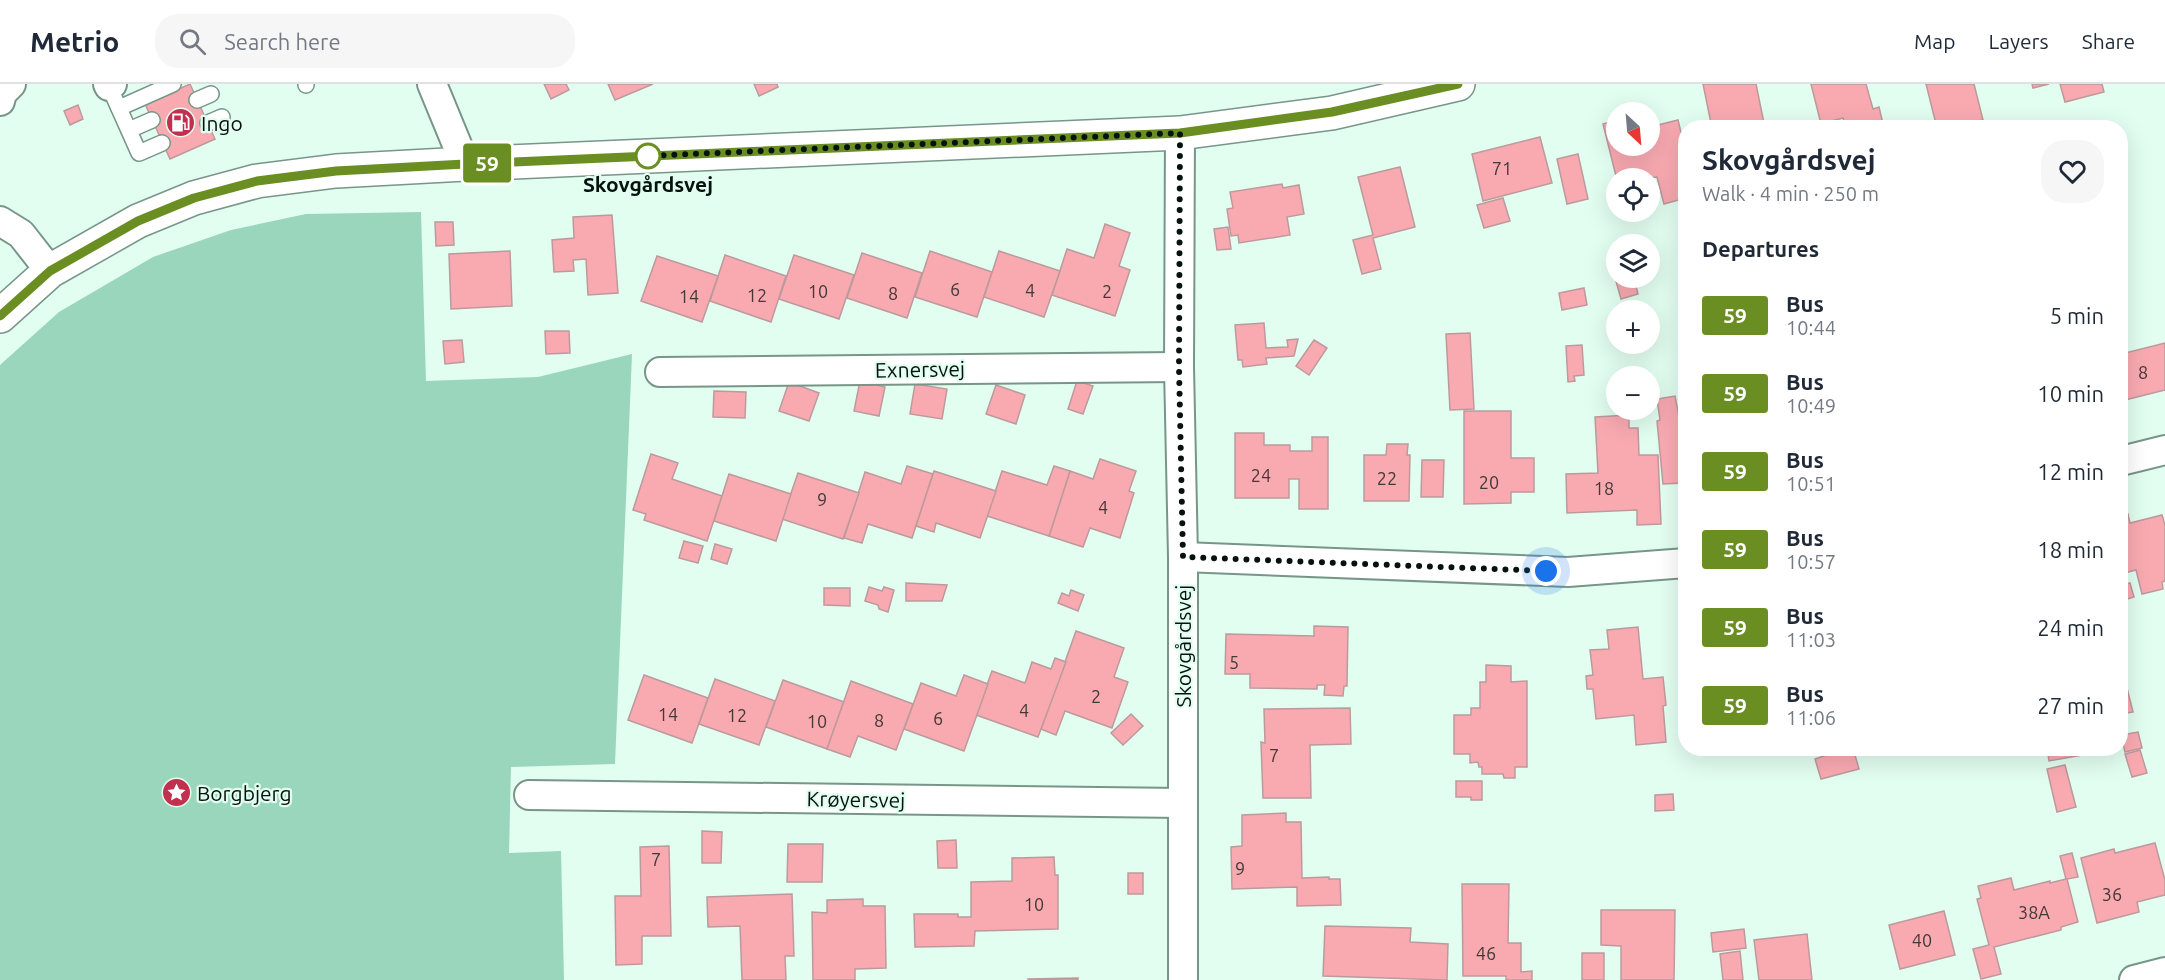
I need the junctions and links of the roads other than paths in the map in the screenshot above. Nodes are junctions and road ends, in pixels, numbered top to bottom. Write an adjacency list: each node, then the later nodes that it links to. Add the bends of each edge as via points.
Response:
1 (11, 84): 6 (street)
2 (173, 84): 5 (lane)
3 (432, 84): 11 (street)
4 (1458, 84): 9 (street, via 1332,112)
5 (112, 90): 8 (lane)
6 (0, 101)
7 (152, 120): 8 (lane)
8 (129, 130): 10 (lane, via 139,153)
9 (1180, 133): 11 (street); 15 (street, Skovgårdsvej)
10 (162, 143)
11 (465, 164): 13 (street, via 336,171 257,181 194,198 138,221)
12 (0, 221): 13 (street, via 21,234)
13 (50, 271): 14 (street)
14 (0, 316)
15 (1179, 367): 16 (street, Exnersvej); 19 (street, Skovgårdsvej)
16 (660, 372)
17 (2165, 450): 18 (street)
18 (2128, 459)
19 (1183, 557): 20 (street, via 1568,572); 22 (street, Skovgårdsvej)
20 (1678, 564)
21 (529, 795): 22 (street, Krøyersvej)
22 (1182, 802): 24 (street, Skovgårdsvej)
23 (2165, 972): 25 (street)
24 (1183, 980)
25 (2134, 980)

